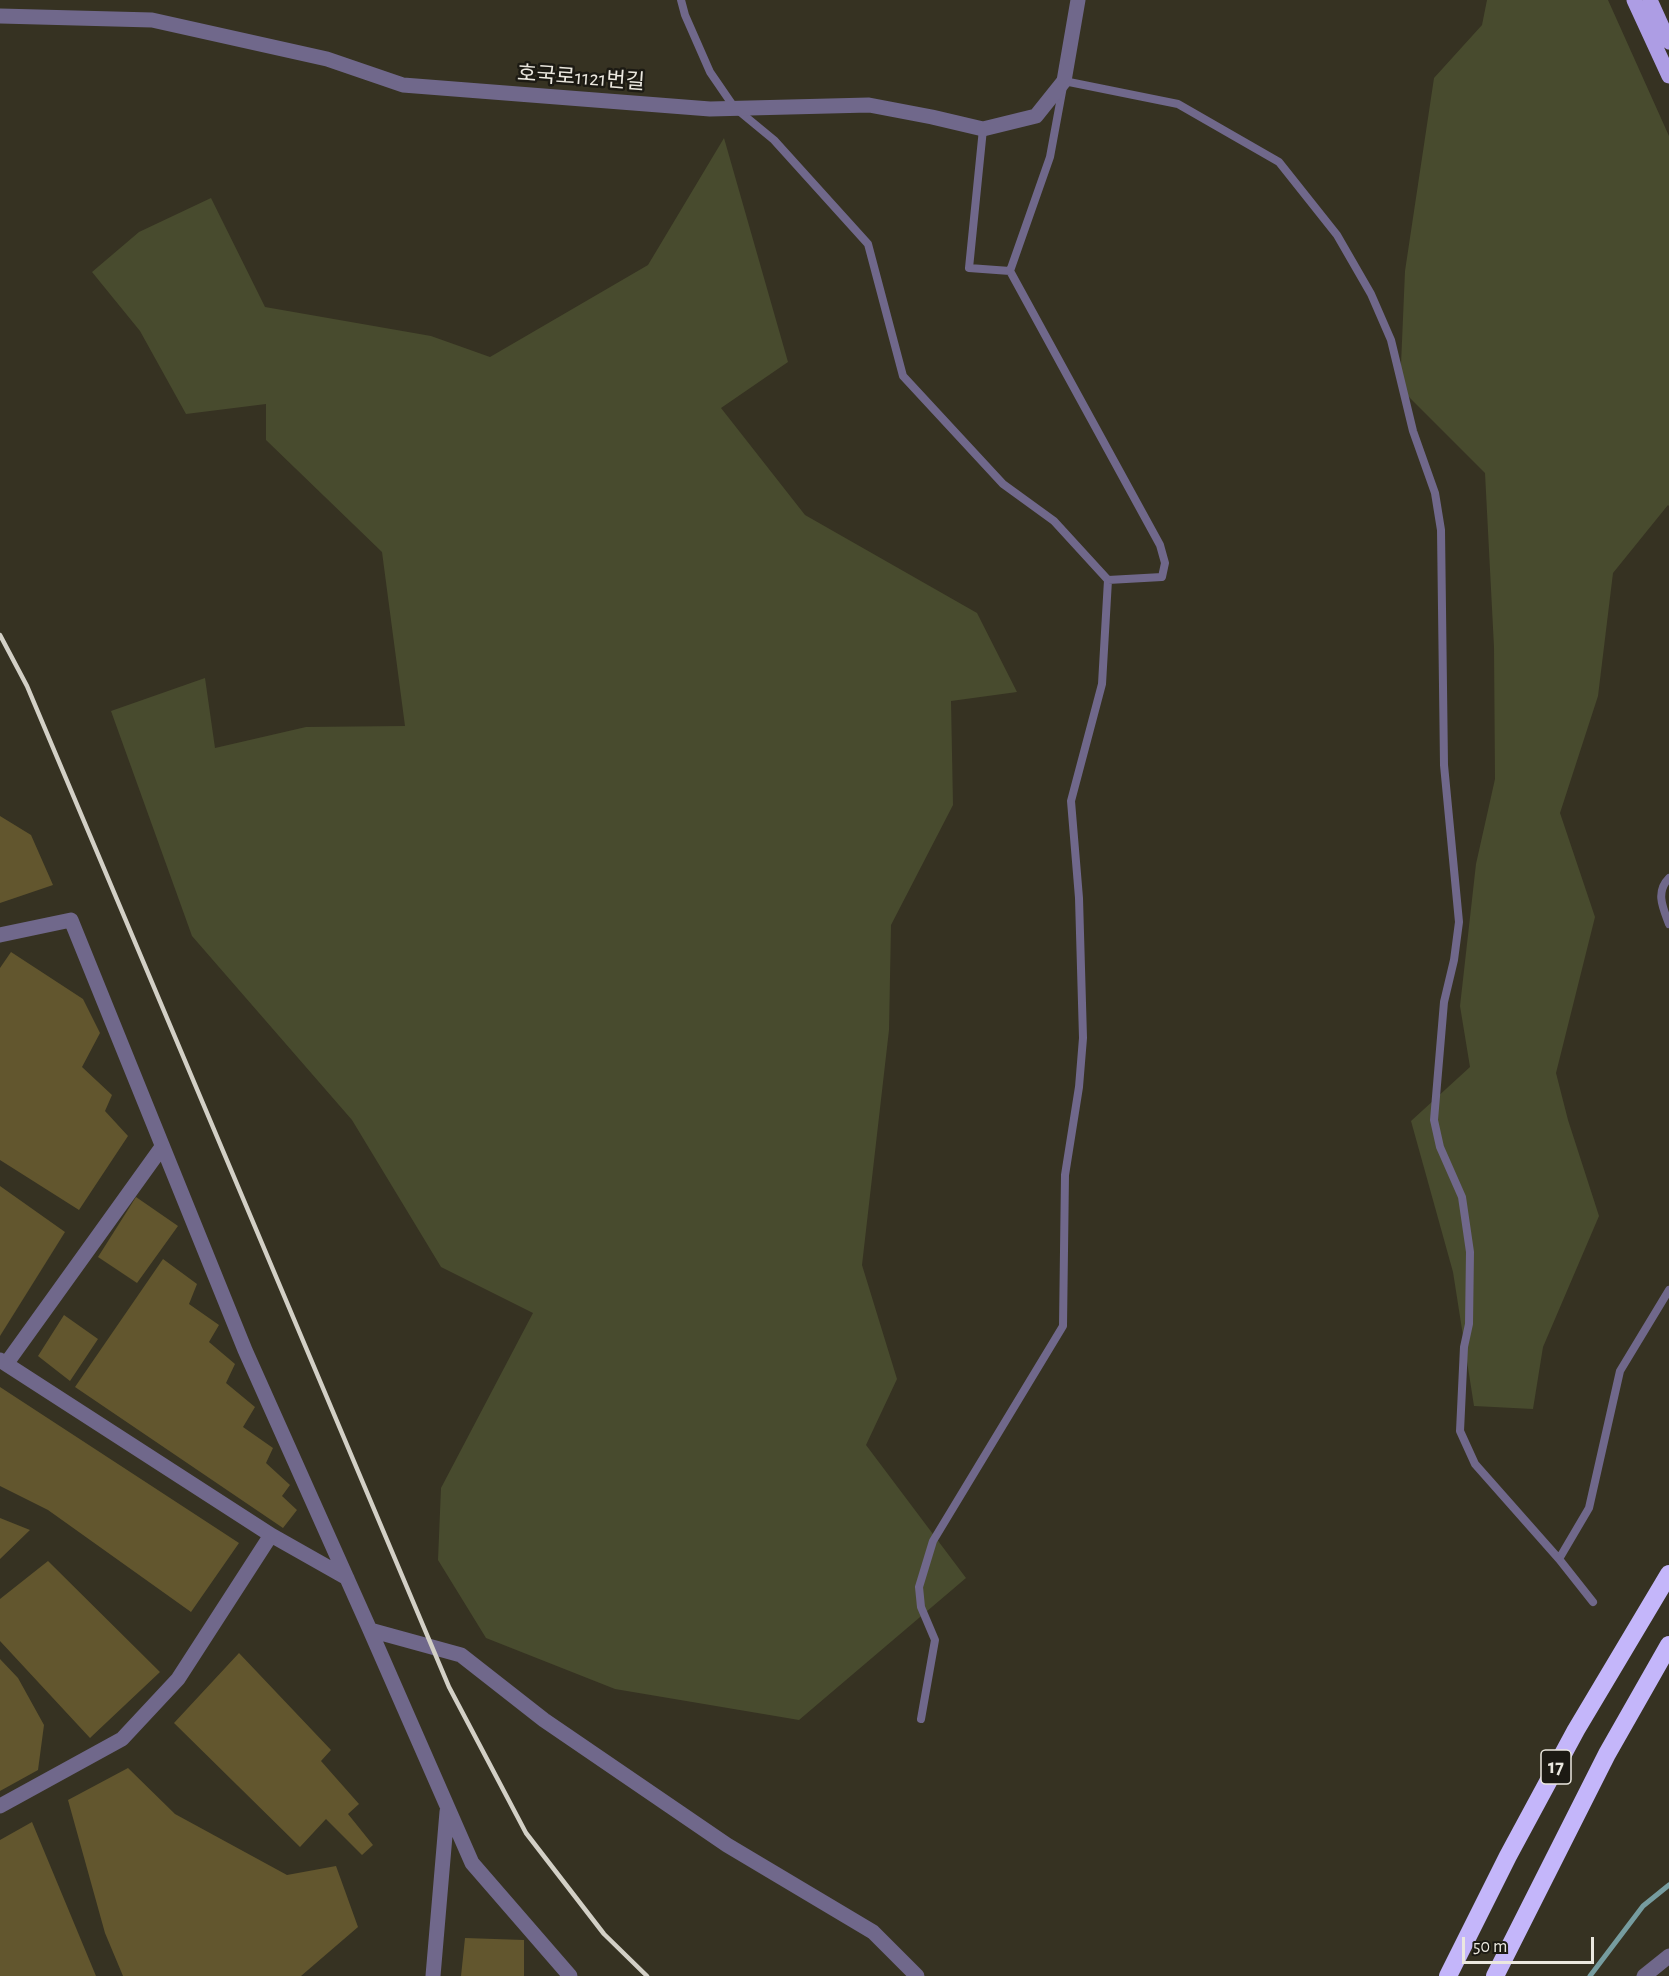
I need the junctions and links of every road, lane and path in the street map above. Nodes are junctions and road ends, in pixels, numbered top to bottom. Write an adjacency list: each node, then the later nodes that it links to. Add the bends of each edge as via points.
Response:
1 (681, 0): 9 (lane, via 710,72)
2 (1078, 0): 8 (street, 호국로1121번길)
3 (1634, 0): 7 (main road)
4 (1650, 0): 6 (main road)
5 (0, 16): 9 (street, 호국로1121번길, via 152,20 327,58 403,85 710,109)
6 (1669, 42)
7 (1669, 76)
8 (1064, 81): 10 (street, 호국로1121번길, via 1036,116); 11 (lane, via 1050,157); 20 (lane, via 1178,104 1279,162 1337,235 1371,294 1391,340 1413,431 1435,493 1441,530 1444,765 1459,922 1444,1002 1434,1120 1440,1147 1462,1197 1470,1252 1469,1324 1464,1347 1460,1431 1475,1464)
9 (734, 107): 10 (street, 호국로1121번길, via 869,105); 12 (lane, via 774,140 868,244 903,376 1003,484 1054,521)
10 (983, 129): 11 (lane, via 969,268)
11 (1010, 271): 12 (lane, via 1160,545 1165,563 1162,577)
12 (1108, 580): 26 (lane, via 1102,684 1071,801 1079,898 1083,1038 1065,1175 1063,1326 933,1541 919,1587 921,1606 934,1640)
13 (1669, 878): 14 (lane, via 1660,901)
14 (1669, 924)
15 (0, 936): 16 (street, via 71,920)
16 (162, 1147): 18 (street); 22 (street, via 244,1350)
17 (1669, 1290): 20 (lane, via 1620,1371 1589,1508)
18 (3, 1362): 19 (street)
19 (271, 1535): 22 (street); 27 (street, via 178,1679 122,1739)
20 (1558, 1559): 23 (lane)
21 (1669, 1574): 30 (highway, 17, via 1576,1730)
22 (347, 1578): 24 (street)
23 (1593, 1602)
24 (370, 1629): 28 (street); 33 (street, via 461,1655 544,1720 727,1845 873,1932)
25 (1669, 1645): 34 (highway, 17, via 1607,1754)
26 (921, 1719)
27 (0, 1806)
28 (448, 1808): 31 (street); 32 (street, via 472,1863)
29 (1669, 1956): 35 (street)
30 (1450, 1971)
31 (433, 1976)
32 (570, 1976)
33 (917, 1976)
34 (1495, 1976)
35 (1644, 1976)

